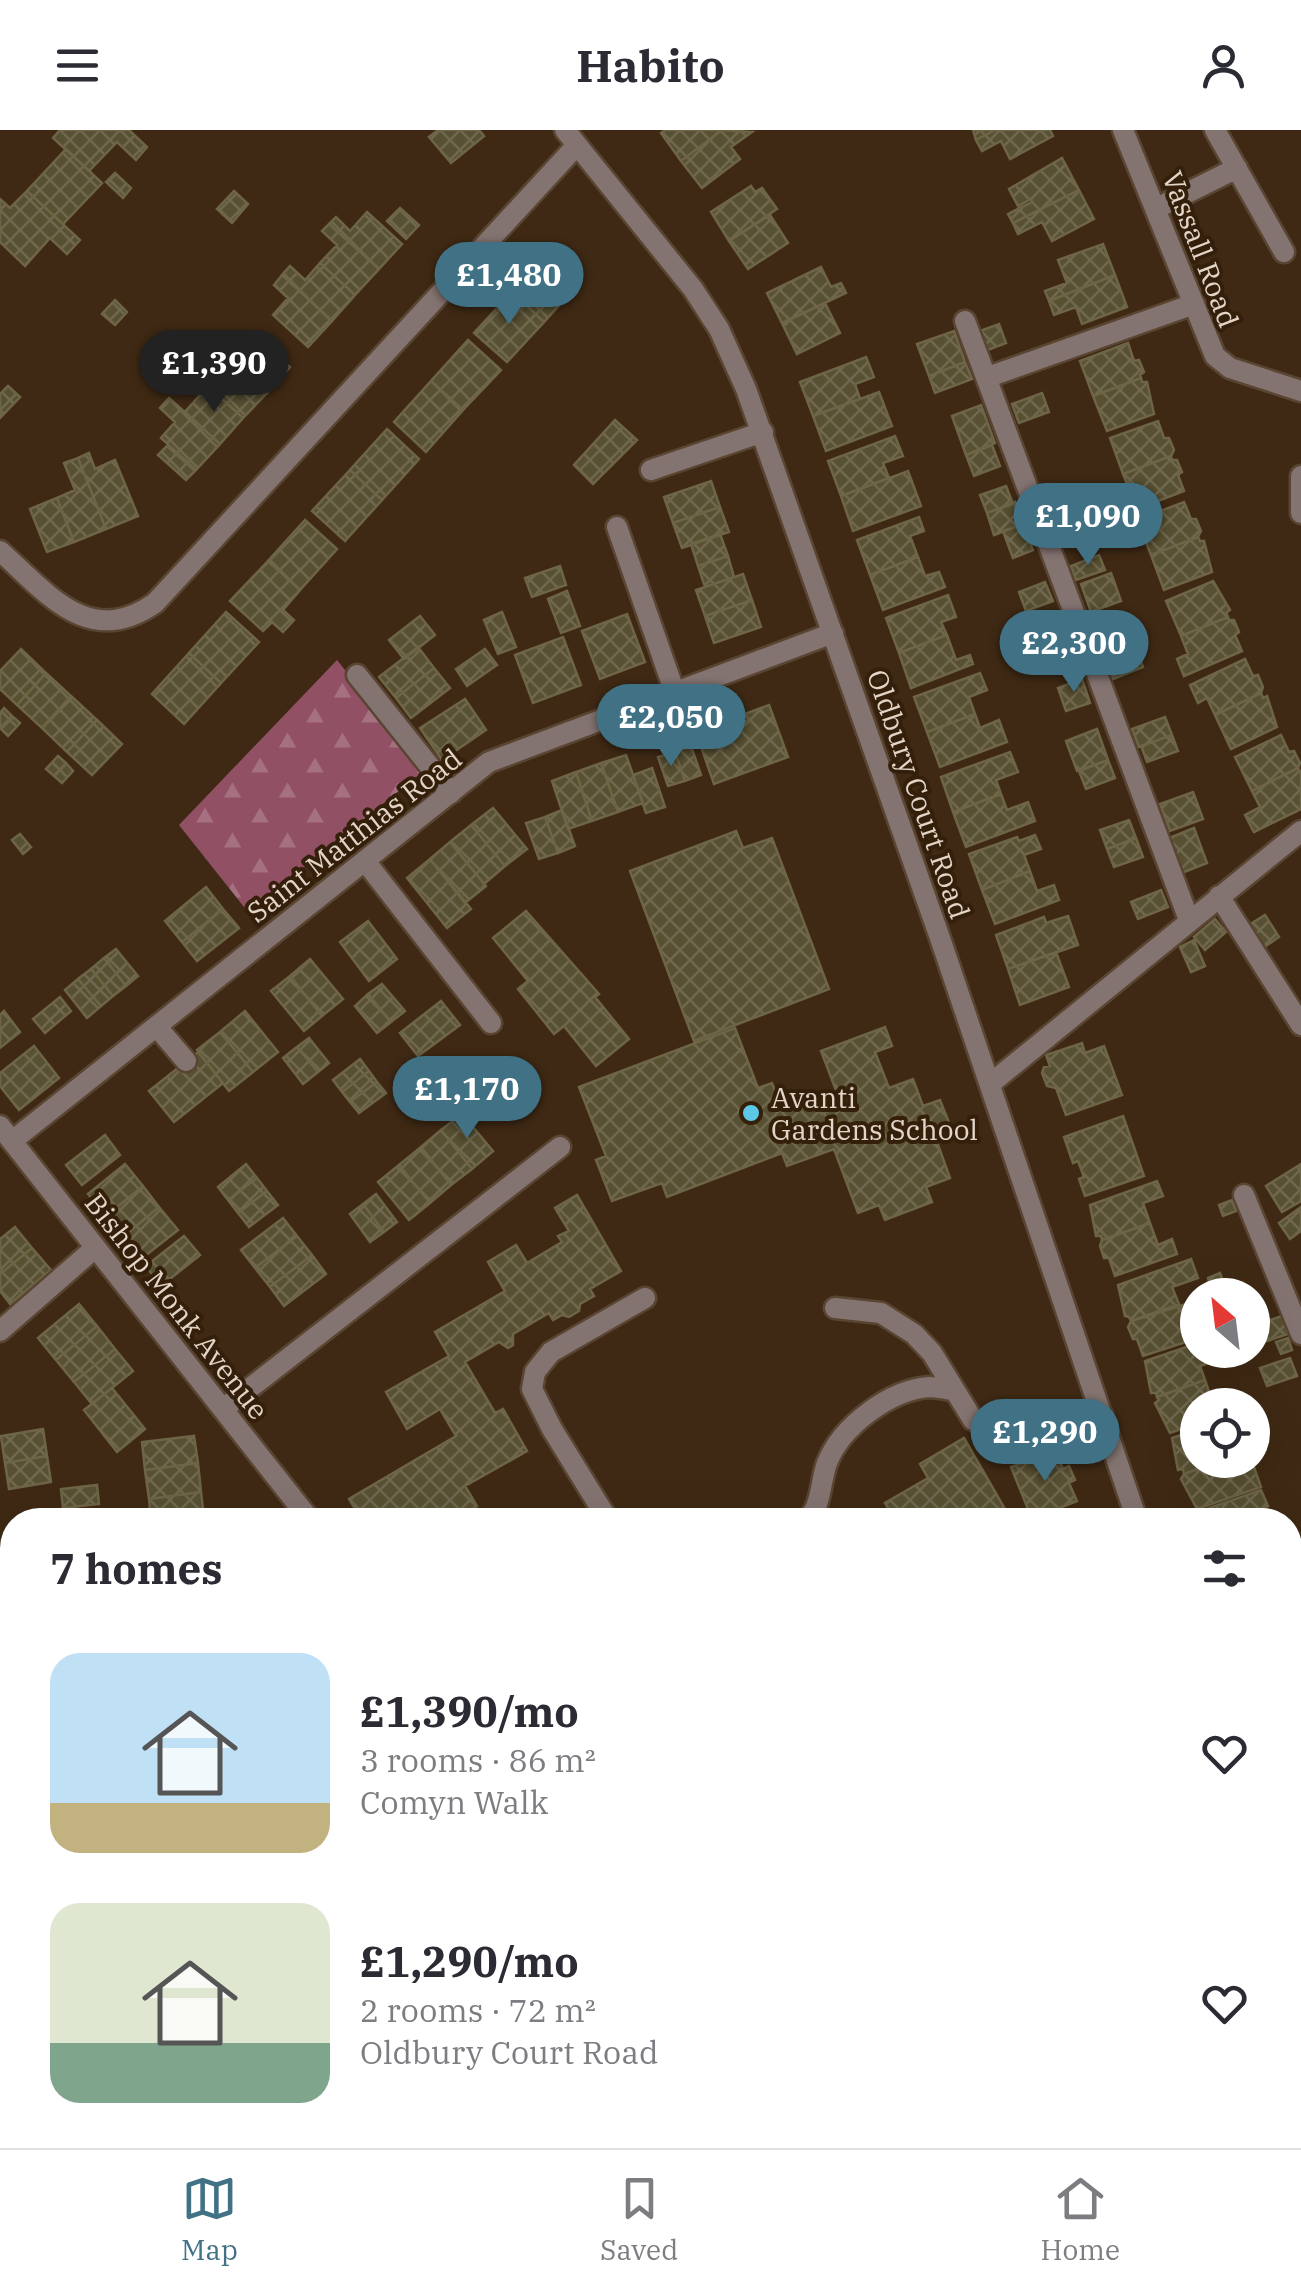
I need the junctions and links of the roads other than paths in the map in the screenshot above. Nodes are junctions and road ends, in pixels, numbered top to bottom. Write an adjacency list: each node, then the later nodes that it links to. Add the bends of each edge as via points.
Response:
1 (1123, 130): 5 (street, Vassall Road)
2 (1216, 130): 4 (street)
3 (571, 137): 11 (street, Oldbury Court Road, via 708,311); 16 (street, via 155,603 114,622 84,616)
4 (1237, 168): 5 (street); 6 (street)
5 (1157, 208): 7 (street, Vassall Road)
6 (1284, 252)
7 (1194, 304): 9 (street); 10 (street, Vassall Road, via 1221,363)
8 (966, 321): 9 (street)
9 (988, 377): 24 (street)
10 (1301, 390)
11 (763, 432): 12 (street); 17 (street, Oldbury Court Road)
12 (652, 470)
13 (1301, 476): 14 (street)
14 (1301, 513)
15 (616, 527): 19 (street)
16 (0, 551)
17 (833, 634): 19 (street, Saint Matthias Road); 29 (street, Oldbury Court Road)
18 (357, 674): 20 (street)
19 (675, 693): 20 (street, Saint Matthias Road, via 489,762)
20 (451, 792): 22 (street, Saint Matthias Road)
21 (1301, 831): 23 (street)
22 (365, 861): 25 (street); 26 (street, Saint Matthias Road)
23 (1220, 896): 24 (street); 27 (street)
24 (1188, 920): 29 (street)
25 (490, 1023)
26 (157, 1026): 28 (street); 30 (street, Saint Matthias Road)
27 (1301, 1026)
28 (186, 1061)
29 (990, 1084): 40 (street, Oldbury Court Road)
30 (6, 1134): 33 (street, Bishop Monk Avenue)
31 (560, 1147): 39 (street)
32 (1244, 1195): 37 (street)
33 (96, 1248): 36 (street); 39 (street, Bishop Monk Avenue)
34 (646, 1298): 42 (street, via 552,1352 535,1372 532,1389)
35 (836, 1308): 38 (street, via 881,1314 914,1334)
36 (0, 1331)
37 (1301, 1334)
38 (952, 1390): 40 (street, via 973,1420 1016,1435); 43 (street, via 906,1393 847,1432 829,1458)
39 (222, 1409): 41 (street, Bishop Monk Avenue)
40 (1102, 1414): 44 (street, Oldbury Court Road)
41 (300, 1508)
42 (601, 1508)
43 (816, 1508)
44 (1133, 1508)

